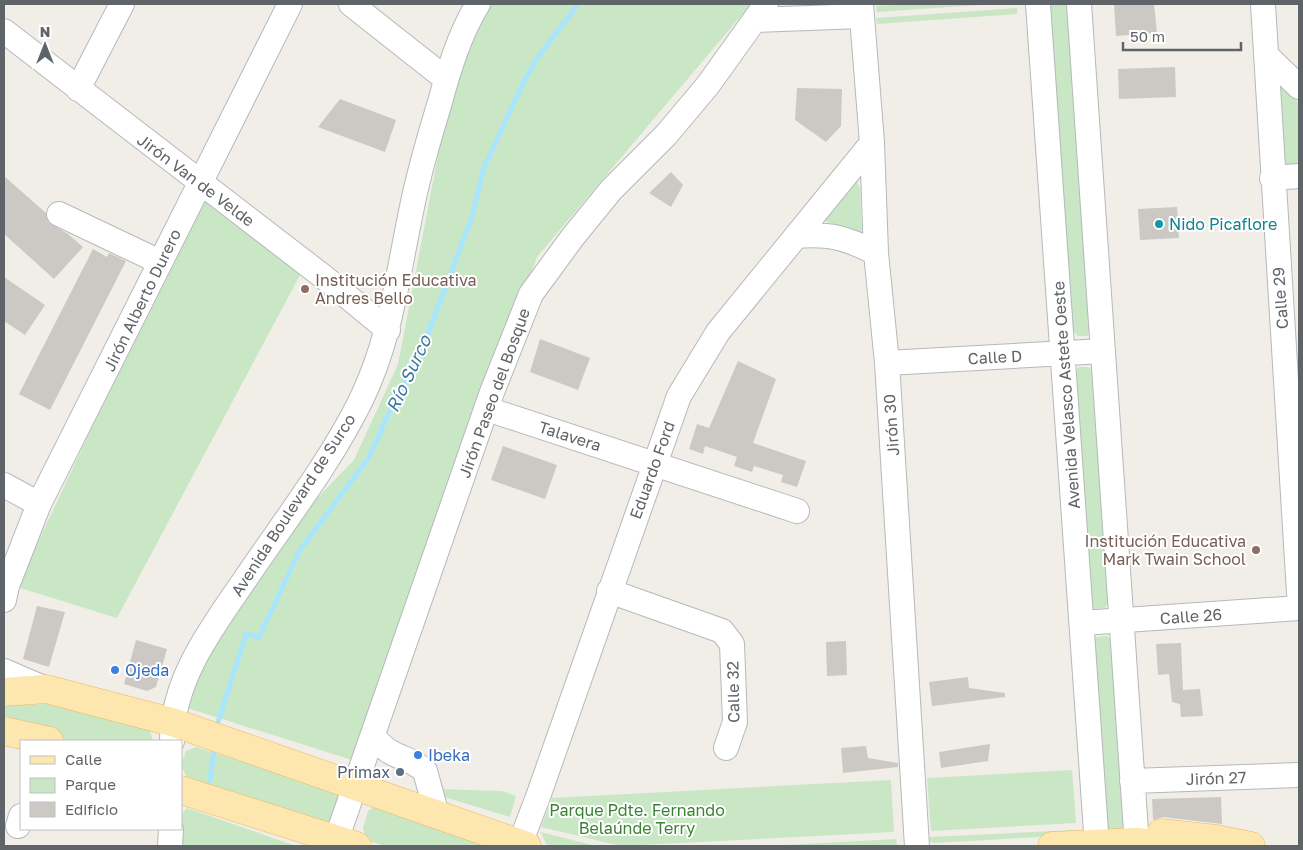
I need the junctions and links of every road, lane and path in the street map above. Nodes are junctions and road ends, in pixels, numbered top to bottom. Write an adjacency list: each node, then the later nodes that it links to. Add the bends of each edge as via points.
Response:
1 (122, 4): 14 (street)
2 (290, 4): 18 (street, Jirón Alberto Durero)
3 (351, 4): 12 (street)
4 (478, 4): 12 (street, Avenida Boulevard de Surco)
5 (1038, 4): 25 (street, Avenida Velasco Astete Oeste)
6 (1079, 4): 24 (street)
7 (1263, 4): 11 (street, Calle 29)
8 (862, 10): 9 (street); 15 (street, Jirón 30)
9 (761, 12): 27 (street, Jirón Paseo del Bosque, via 708,85 666,136 612,190 531,294)
10 (4, 31): 14 (street, Jirón Van de Velde)
11 (1266, 55): 13 (street); 17 (street, Calle 29)
12 (446, 79): 23 (street, Avenida Boulevard de Surco, via 411,210)
13 (1299, 88)
14 (78, 89): 18 (street, Jirón Van de Velde)
15 (872, 143): 20 (street, Eduardo Ford); 21 (street, Jirón 30)
16 (1299, 176): 17 (street)
17 (1272, 178): 33 (street, Calle 29)
18 (200, 183): 22 (street, Jirón Alberto Durero); 23 (street, Jirón Van de Velde)
19 (59, 214): 22 (street)
20 (796, 236): 21 (street, via 821,234 851,241); 28 (street, Eduardo Ford, via 718,332 679,396)
21 (876, 252): 26 (street, Jirón 30)
22 (160, 262): 30 (street, Jirón Alberto Durero)
23 (388, 330): 42 (street, Avenida Boulevard de Surco, via 361,400 338,441 204,639 178,697)
24 (1102, 351): 25 (street, Calle D); 36 (street)
25 (1063, 353): 26 (street, Calle D); 37 (street, Avenida Velasco Astete Oeste)
26 (887, 363): 57 (street, Jirón 30)
27 (487, 409): 28 (street, Talavera); 43 (street, Jirón Paseo del Bosque)
28 (653, 464): 31 (street, Talavera); 32 (street, Eduardo Ford)
29 (4, 485): 30 (street)
30 (39, 504): 34 (street, Jirón Alberto Durero)
31 (797, 511)
32 (609, 591): 45 (street, Calle 32, via 722,631 727,636 732,644 735,722); 54 (street, Eduardo Ford)
33 (1299, 593)
34 (4, 600)
35 (1299, 608): 36 (street, Calle 26)
36 (1121, 621): 37 (street, Calle 26); 47 (street)
37 (1082, 623): 55 (street, Avenida Velasco Astete Oeste)
38 (4, 672): 39 (street)
39 (46, 689): 40 (main road); 42 (main road)
40 (4, 692)
41 (4, 731): 44 (main road)
42 (172, 732): 48 (main road)
43 (373, 736): 48 (street, Jirón Paseo del Bosque); 50 (street, via 390,754 425,771)
44 (42, 740)
45 (726, 748)
46 (1299, 776): 47 (street, Jirón 27)
47 (1132, 781): 52 (street)
48 (355, 786): 50 (main road); 53 (street, Jirón Paseo del Bosque)
49 (182, 790): 53 (main road)
50 (437, 815): 54 (main road)
51 (171, 830): 56 (street)
52 (1136, 840): 55 (main road); 59 (main road); 60 (main road, via 1216,839)
53 (342, 844)
54 (523, 845)
55 (1097, 845): 58 (main road)
56 (170, 846)
57 (917, 846)
58 (1052, 846)
59 (1181, 846)
60 (1251, 846)

